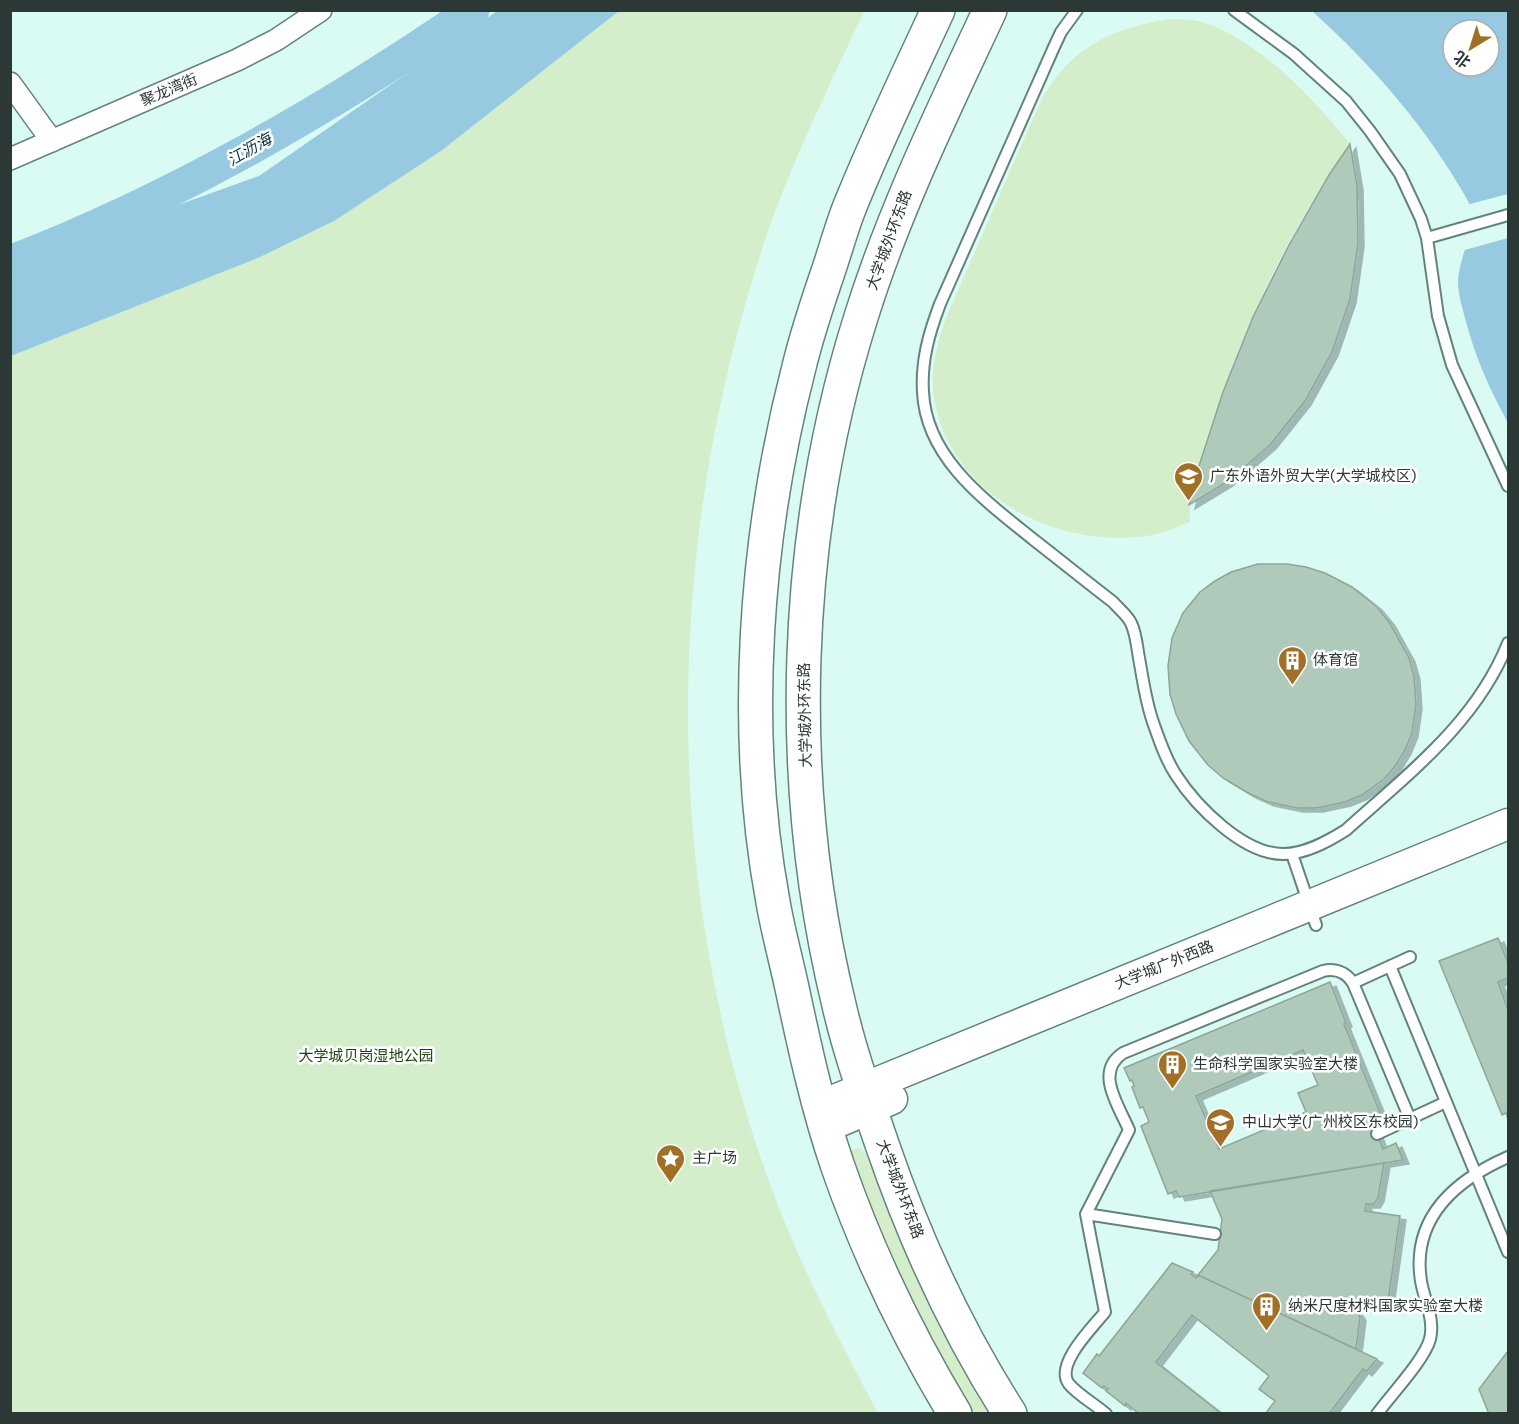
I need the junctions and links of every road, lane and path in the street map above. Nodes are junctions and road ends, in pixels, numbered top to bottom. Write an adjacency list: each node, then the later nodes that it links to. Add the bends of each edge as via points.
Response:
1 (321, 10): 7 (street, 聚龙湾街, via 257,51)
2 (938, 10): 22 (main road, via 849,209 820,296 799,368 768,528 757,693 763,823 773,900)
3 (990, 10): 20 (main road, 大学城外环东路, via 902,201 861,318 837,411 814,534 805,645 806,791 815,878 838,1005)
4 (1077, 10): 15 (lane, via 1054,46 940,304 924,359 922,394 926,412 948,461 971,488 1129,619 1153,723 1168,762 1188,790 1213,818 1240,838 1269,852)
5 (1234, 10): 10 (lane, via 1294,54 1346,101 1400,174)
6 (10, 83): 7 (street)
7 (52, 141): 8 (street, 聚龙湾街)
8 (10, 159)
9 (1509, 215): 10 (lane)
10 (1427, 238): 11 (lane, via 1438,316 1452,365)
11 (1509, 486)
12 (1509, 643): 15 (lane, via 1479,699 1425,760 1346,830 1322,844)
13 (1509, 824): 16 (main road, 大学城广外西路)
14 (1509, 846): 16 (main road, 大学城广外西路)
15 (1292, 854): 16 (lane)
16 (1313, 915): 20 (main road, 大学城广外西路)
17 (1410, 957): 18 (lane)
18 (1390, 966): 19 (lane); 21 (lane)
19 (1353, 983): 23 (lane); 27 (lane, via 1336,970 1323,971 1115,1059 1108,1079 1129,1130)
20 (867, 1099): 22 (main road, 大学城广外西路); 31 (main road, 大学城外环东路, via 928,1261)
21 (1446, 1102): 23 (lane); 26 (lane)
22 (823, 1117): 30 (main road, via 883,1278)
23 (1410, 1119): 24 (lane)
24 (1377, 1134)
25 (1509, 1157): 26 (lane)
26 (1476, 1172): 29 (lane); 33 (lane, via 1450,1193 1429,1222 1420,1270 1431,1318 1431,1337 1423,1354)
27 (1086, 1214): 28 (lane); 32 (lane, via 1105,1312 1068,1360 1065,1374 1071,1386)
28 (1215, 1234)
29 (1509, 1252)
30 (955, 1413)
31 (1010, 1413)
32 (1106, 1413)
33 (1377, 1413)

